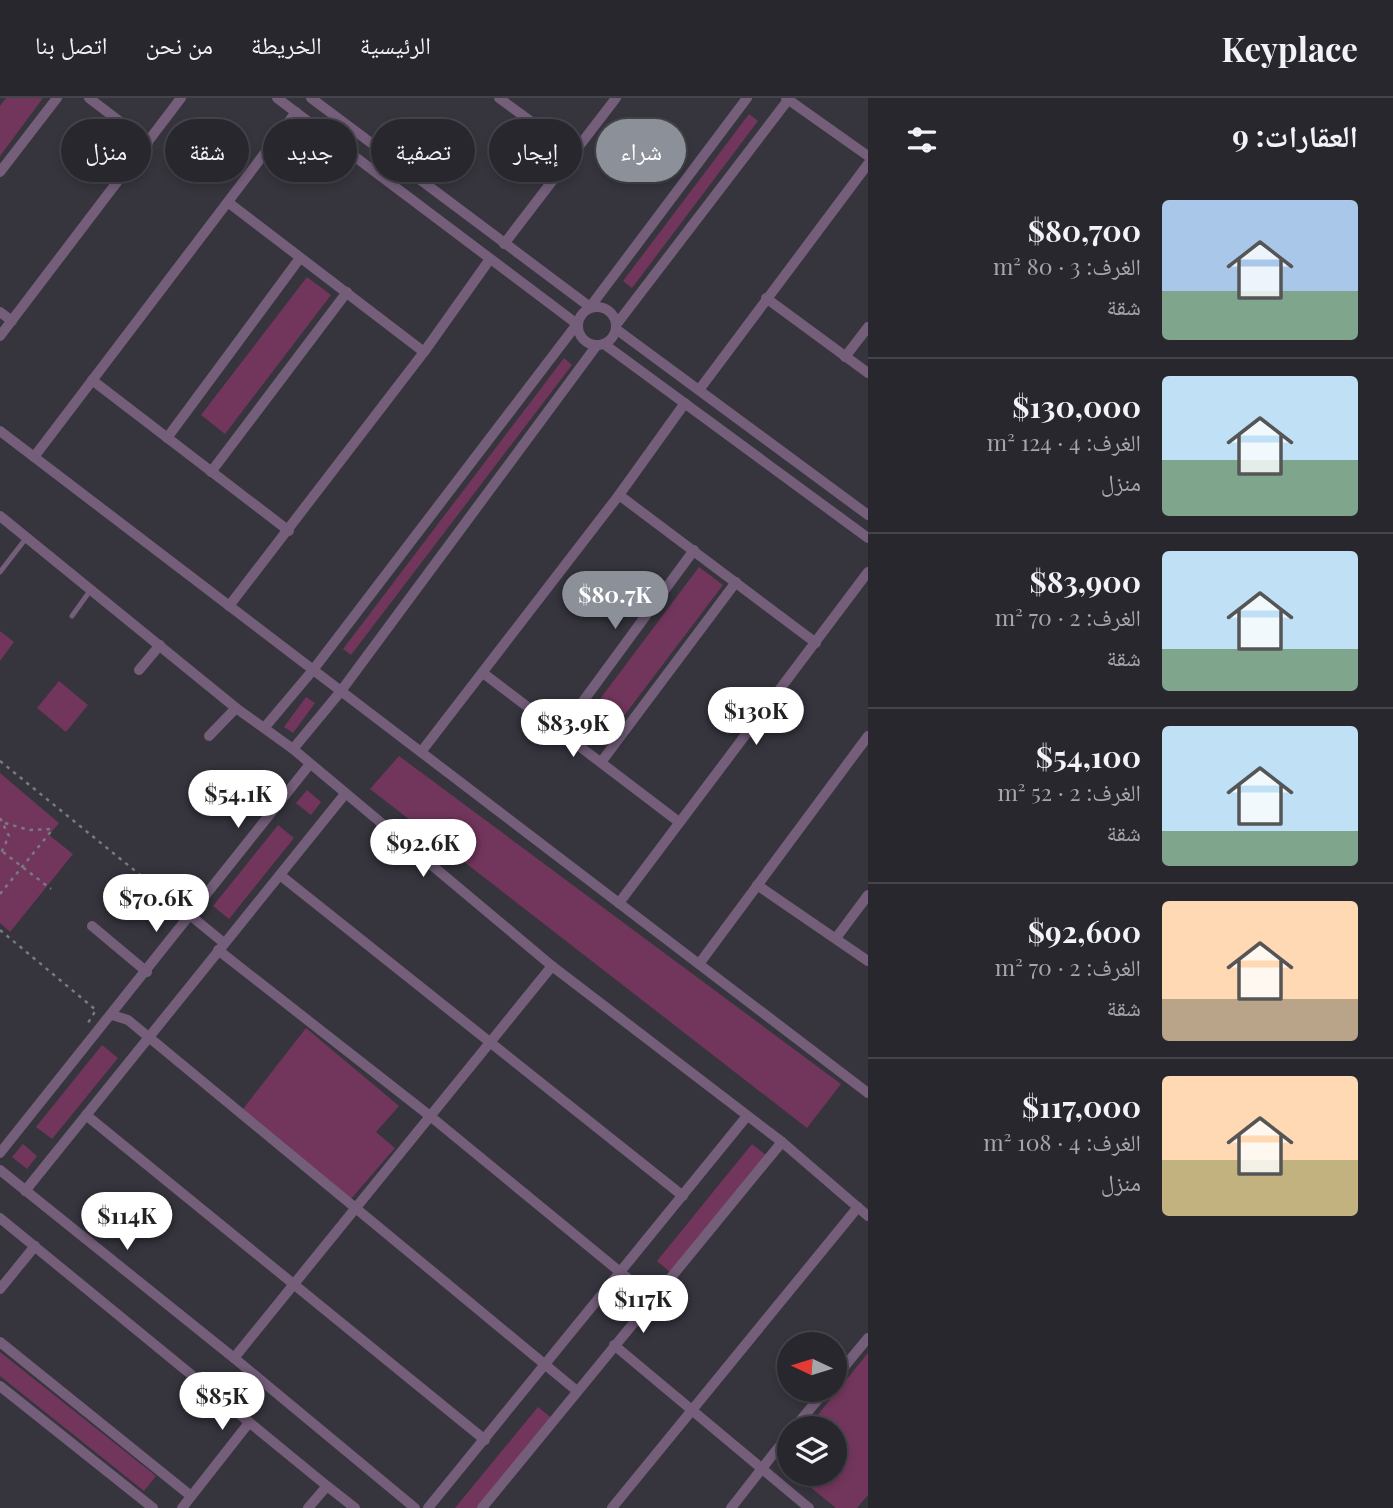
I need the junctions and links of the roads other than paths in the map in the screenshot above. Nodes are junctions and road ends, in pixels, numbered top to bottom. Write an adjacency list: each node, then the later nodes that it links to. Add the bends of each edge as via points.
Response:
1 (57, 98): 17 (street)
2 (89, 98): 11 (street)
3 (181, 98): 13 (street)
4 (277, 98): 10 (street)
5 (311, 98): 21 (street)
6 (499, 98): 12 (street)
7 (616, 98): 14 (street)
8 (747, 98): 26 (street)
9 (787, 99): 15 (street); 30 (street)
10 (296, 112): 20 (street); 23 (street)
11 (117, 119)
12 (528, 119)
13 (151, 138)
14 (582, 143)
15 (868, 156)
16 (868, 164): 25 (street)
17 (0, 172)
18 (118, 182): 28 (street)
19 (552, 182): 21 (street)
20 (229, 203): 22 (street); 37 (street)
21 (504, 244): 26 (street)
22 (300, 258): 24 (street); 41 (street)
23 (490, 259): 29 (street); 34 (street)
24 (347, 292): 34 (street); 43 (street)
25 (766, 298): 35 (street); 38 (street)
26 (590, 307): 29 (street); 30 (street, via 608,309)
27 (0, 312): 28 (street)
28 (12, 321): 32 (street)
29 (577, 324): 33 (street, via 582,338); 60 (street)
30 (616, 327): 33 (street); 38 (street)
31 (868, 327): 35 (street)
32 (0, 336)
33 (601, 344): 39 (street); 62 (street)
34 (424, 352): 47 (street)
35 (845, 356): 36 (street)
36 (868, 373)
37 (92, 380): 41 (street); 42 (street)
38 (699, 390): 45 (street)
39 (685, 403): 44 (street); 49 (street)
40 (0, 431): 42 (street)
41 (167, 438): 43 (street)
42 (34, 457): 55 (street)
43 (211, 471): 47 (street)
44 (619, 495): 50 (street); 61 (street)
45 (868, 515)
46 (0, 516): 48 (street)
47 (289, 531): 55 (street)
48 (27, 537): 51 (lane); 54 (street)
49 (868, 538)
50 (694, 550): 53 (street); 65 (street)
51 (0, 572)
52 (868, 572): 57 (street)
53 (736, 582): 57 (street); 70 (street)
54 (92, 589): 56 (lane); 58 (street)
55 (229, 606): 60 (street)
56 (72, 616)
57 (816, 643): 73 (street)
58 (160, 645): 59 (street); 63 (street)
59 (139, 670)
60 (313, 670): 62 (street); 64 (street)
61 (483, 673): 65 (street); 69 (street)
62 (341, 691): 68 (street); 69 (street)
63 (236, 708): 64 (street); 66 (street)
64 (265, 727): 68 (street)
65 (562, 730): 70 (street)
66 (209, 736)
67 (868, 736): 75 (street)
68 (293, 749): 71 (street)
69 (421, 752): 77 (street)
70 (601, 761): 73 (street)
71 (310, 764): 72 (street); 78 (street)
72 (345, 794): 74 (street); 84 (street)
73 (679, 822): 77 (street)
74 (280, 876): 81 (street); 88 (street)
75 (757, 885): 80 (street); 83 (street)
76 (868, 895): 80 (street)
77 (620, 903): 83 (street)
78 (191, 916): 81 (street); 85 (street)
79 (92, 926): 85 (street)
80 (836, 938): 82 (street)
81 (221, 947): 87 (street); 91 (street)
82 (868, 961)
83 (699, 964): 89 (street)
84 (552, 966): 88 (street); 92 (street)
85 (147, 972): 86 (street)
86 (112, 1015): 87 (street, via 128,1020); 94 (street)
87 (148, 1037): 90 (street); 98 (street)
88 (489, 1043): 91 (street); 97 (street)
89 (868, 1093)
90 (86, 1115): 96 (street); 104 (street)
91 (430, 1116): 98 (street); 103 (street)
92 (747, 1116): 93 (street); 97 (street)
93 (782, 1142): 99 (street); 106 (street)
94 (0, 1153)
95 (0, 1170): 96 (street)
96 (25, 1191): 110 (street)
97 (682, 1196): 103 (street)
98 (356, 1207): 104 (street); 112 (street)
99 (858, 1207): 100 (street); 116 (street)
100 (868, 1216)
101 (0, 1218): 102 (street)
102 (35, 1246): 105 (street); 118 (street)
103 (620, 1274): 106 (street); 112 (street)
104 (295, 1283): 110 (street); 119 (street)
105 (0, 1289)
106 (653, 1299): 109 (street)
107 (868, 1338): 111 (street)
108 (0, 1342): 123 (street)
109 (614, 1345): 114 (street); 116 (street)
110 (234, 1358): 128 (street)
111 (847, 1363)
112 (544, 1366): 114 (street); 119 (street)
113 (0, 1386): 124 (street)
114 (577, 1391): 130 (street)
115 (816, 1402): 117 (street)
116 (692, 1410): 121 (street); 131 (street)
117 (804, 1416)
118 (248, 1424): 122 (street); 123 (street)
119 (485, 1440): 129 (street)
120 (777, 1449): 121 (street)
121 (761, 1470): 132 (street); 133 (street)
122 (327, 1486): 126 (street); 127 (street)
123 (191, 1496): 125 (street)
124 (153, 1508)
125 (182, 1508)
126 (308, 1508)
127 (355, 1508)
128 (415, 1508)
129 (428, 1508)
130 (482, 1508)
131 (612, 1508)
132 (731, 1508)
133 (809, 1508)

